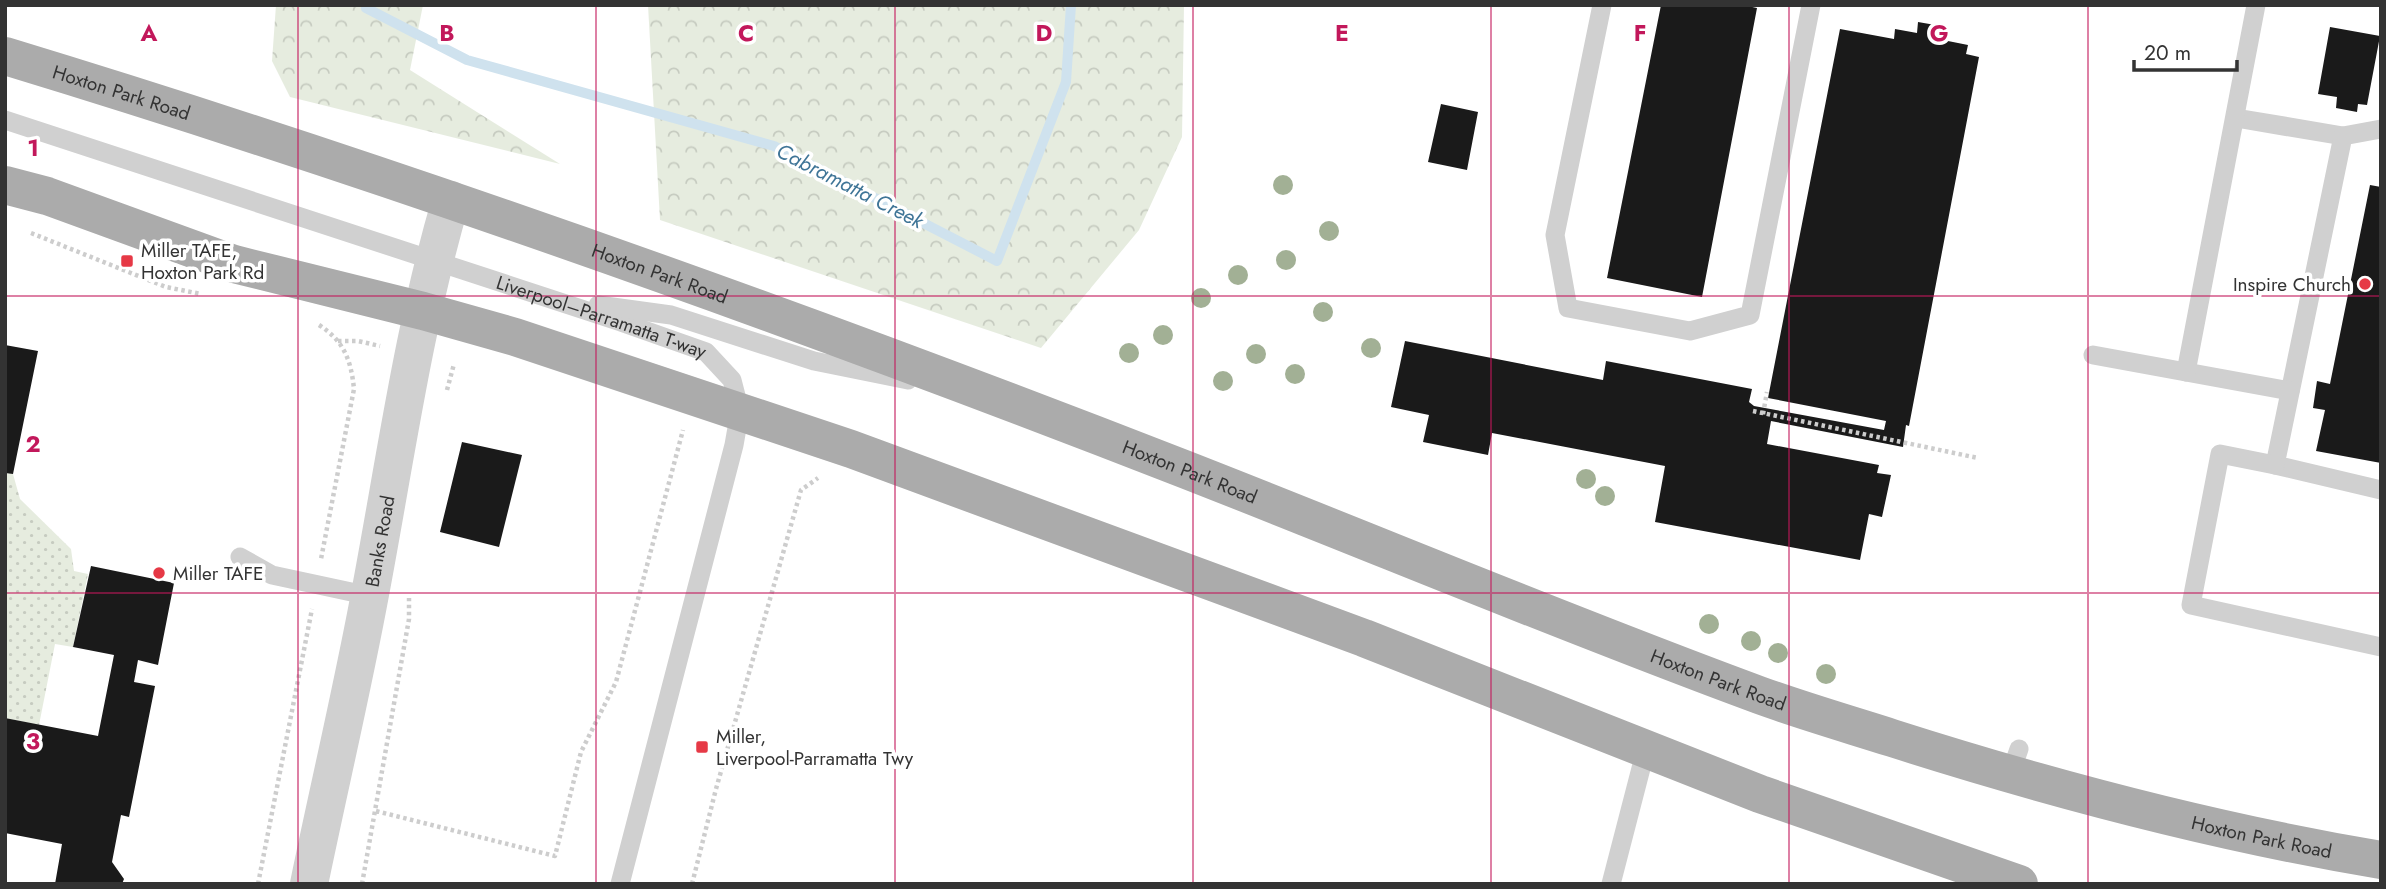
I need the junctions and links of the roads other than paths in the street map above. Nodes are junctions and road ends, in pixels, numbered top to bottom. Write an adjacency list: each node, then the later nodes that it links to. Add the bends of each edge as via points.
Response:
1 (1602, 5): 2 (lane, via 1555,235 1568,308 1690,331 1750,316)
2 (1811, 5)
3 (2256, 5): 5 (lane)
4 (5, 56): 10 (main road, Hoxton Park Road)
5 (2236, 118): 8 (lane); 15 (lane)
6 (5, 120): 11 (lane, Liverpool–Parramatta T-way)
7 (2381, 129): 8 (lane)
8 (2343, 136): 16 (lane)
9 (5, 185): 13 (main road, via 234,264)
10 (451, 200): 11 (street, Banks Road); 17 (main road, Hoxton Park Road)
11 (433, 260): 12 (lane, Liverpool–Parramatta T-way); 13 (street, Banks Road)
12 (542, 297): 17 (lane, via 671,315 814,361); 18 (lane, Liverpool–Parramatta T-way, via 706,352 732,380)
13 (423, 311): 18 (main road); 22 (street, Banks Road)
14 (2093, 355): 15 (lane)
15 (2186, 372): 16 (lane)
16 (2290, 391): 19 (lane)
17 (999, 399): 25 (main road, Hoxton Park Road, via 1763,697 2014,762 2190,823)
18 (740, 411): 24 (main road, via 1364,638); 27 (lane, Liverpool–Parramatta T-way)
19 (2275, 465): 20 (lane); 23 (lane, via 2220,454 2191,605)
20 (2381, 490)
21 (240, 557): 22 (lane, via 272,575)
22 (370, 596): 26 (street, Banks Road)
23 (2381, 647)
24 (1646, 749): 28 (lane); 29 (main road, via 1760,794)
25 (2381, 860)
26 (309, 884)
27 (620, 884)
28 (1611, 884)
29 (2019, 884)

